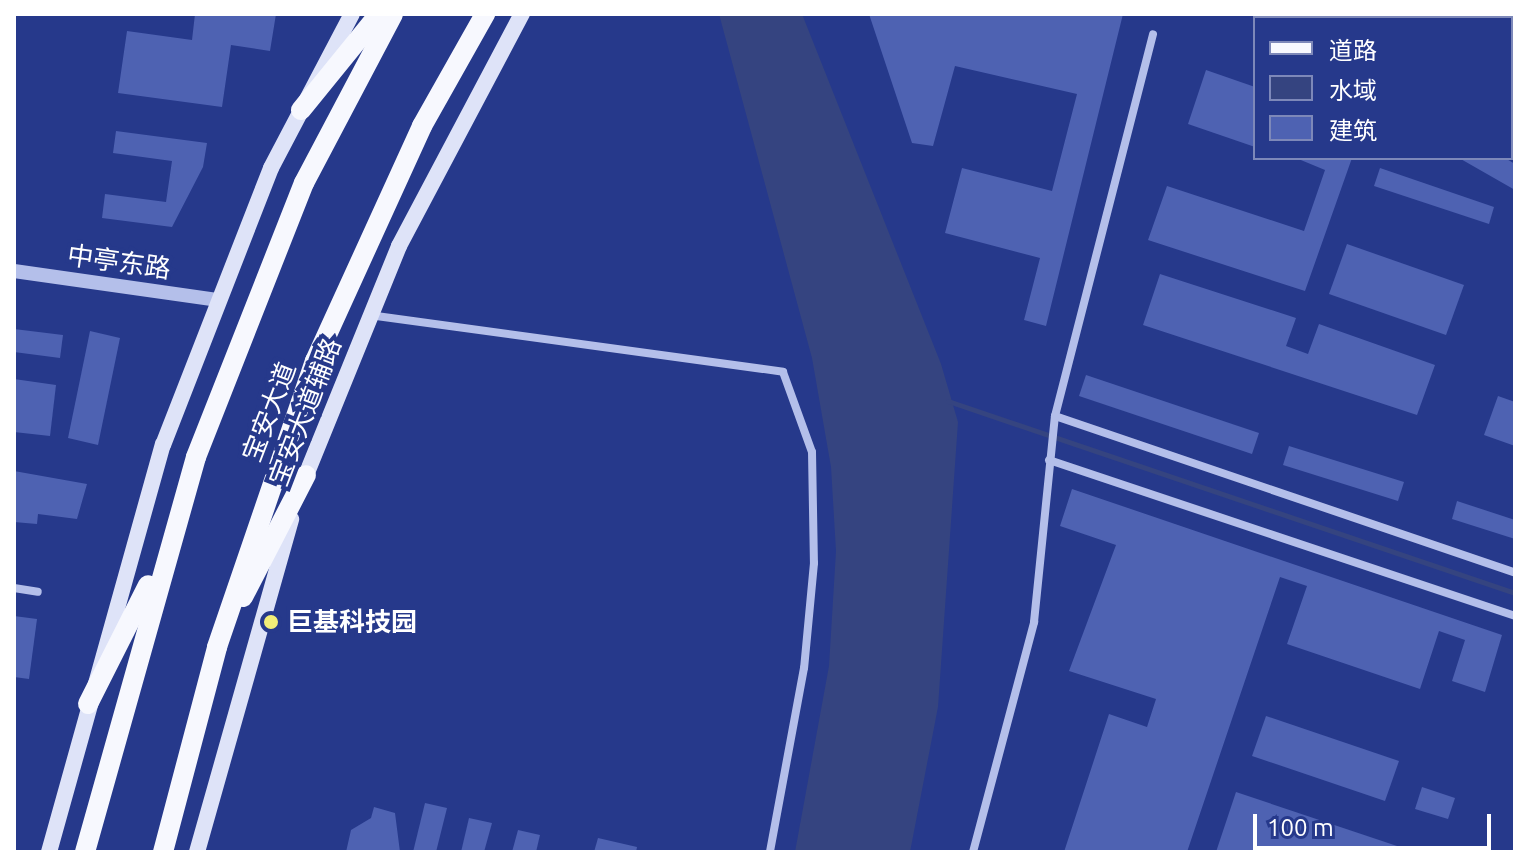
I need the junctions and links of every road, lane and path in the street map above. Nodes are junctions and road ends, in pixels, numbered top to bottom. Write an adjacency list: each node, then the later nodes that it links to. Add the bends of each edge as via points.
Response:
1 (352, 14): 7 (main road)
2 (379, 14): 7 (main road)
3 (393, 14): 14 (main road, 宝安大道, via 304,183 196,457)
4 (485, 14): 19 (main road, 宝安大道, via 415,139 315,361)
5 (522, 14): 10 (main road, 宝安大道辅路, via 450,141)
6 (1153, 34): 11 (street)
7 (301, 110): 9 (main road)
8 (14, 271): 9 (street, 中亭东路)
9 (217, 300): 20 (main road, via 163,445)
10 (369, 315): 13 (main road, 宝安大道辅路); 25 (street, via 783,372 812,452 814,563 804,668)
11 (1054, 421): 12 (street); 15 (street)
12 (1049, 460): 18 (street); 26 (street, via 1034,622)
13 (306, 475): 19 (main road); 24 (main road, 宝安大道辅路, via 247,655)
14 (173, 535): 20 (main road); 22 (main road, 宝安大道)
15 (1515, 573)
16 (14, 588): 17 (street)
17 (38, 592)
18 (1515, 616)
19 (217, 647): 23 (main road, 宝安大道)
20 (88, 704): 21 (main road)
21 (49, 852)
22 (85, 852)
23 (163, 852)
24 (197, 852)
25 (770, 852)
26 (973, 852)

